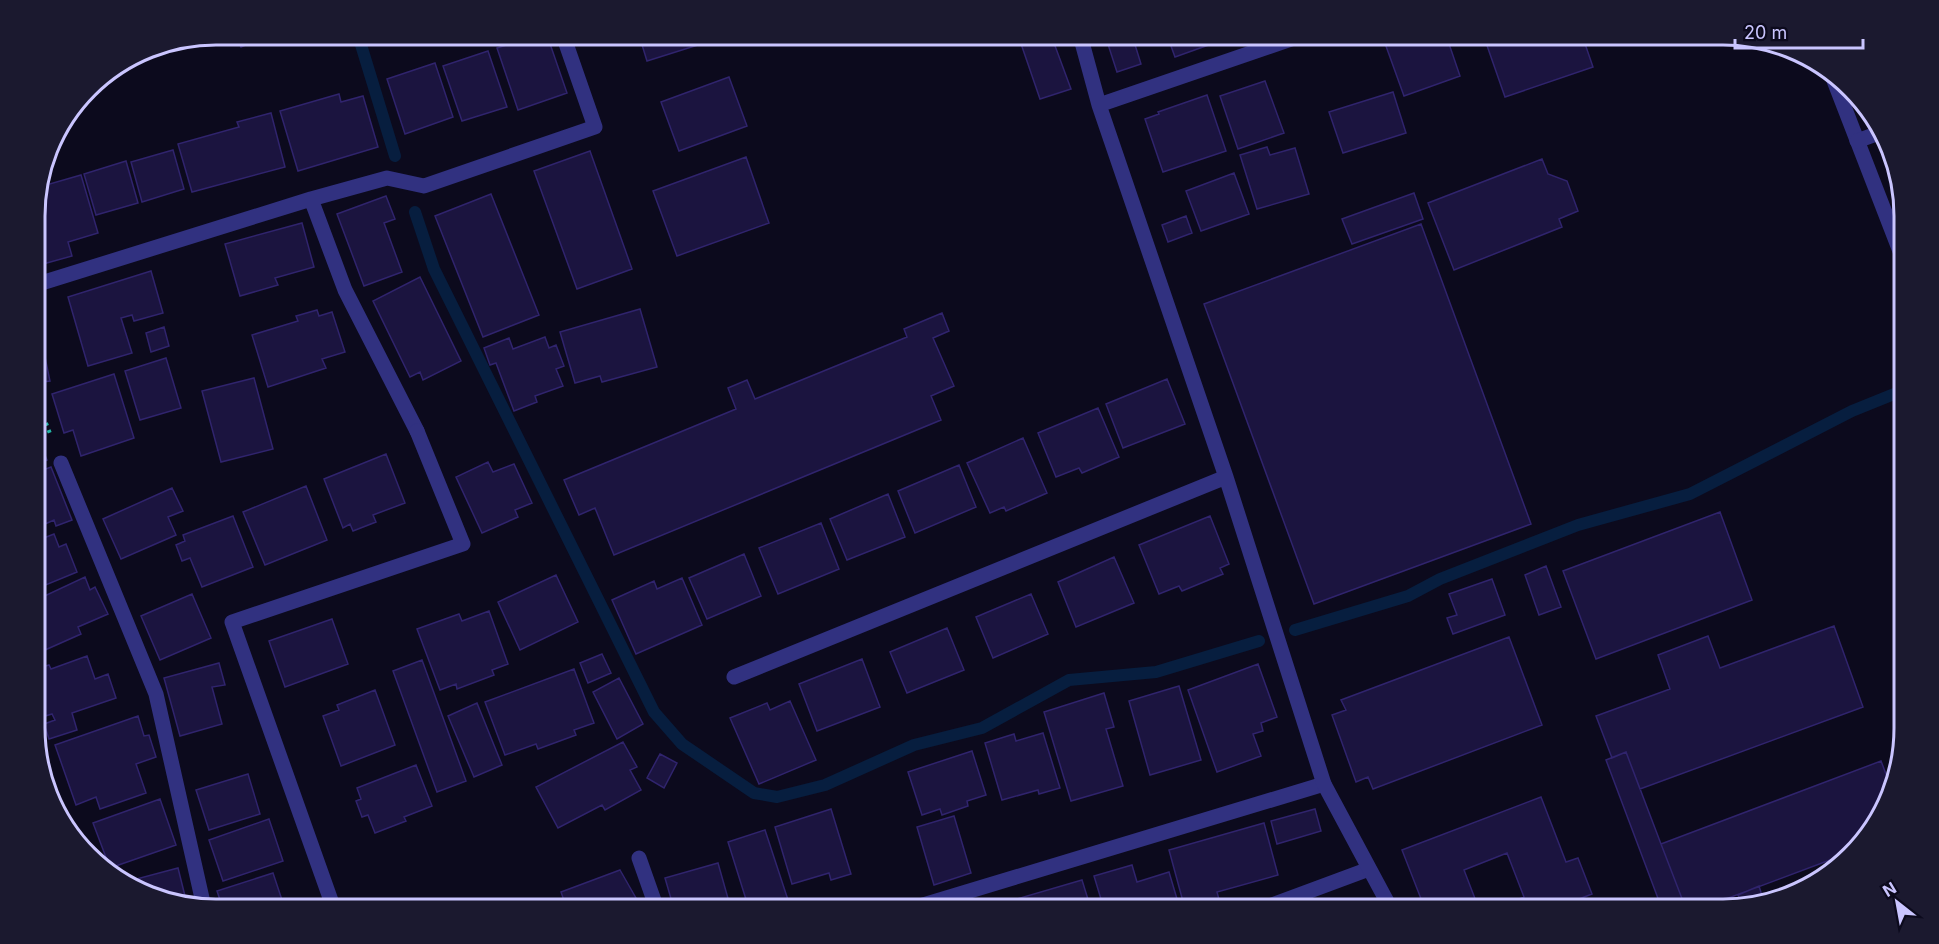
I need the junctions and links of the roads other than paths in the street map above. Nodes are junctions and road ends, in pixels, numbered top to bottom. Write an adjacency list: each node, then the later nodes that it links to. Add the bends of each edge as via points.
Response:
1 (566, 45): 8 (street, via 595,127 424,186 387,178)
2 (1083, 45): 5 (street)
3 (1271, 45): 5 (street)
4 (1837, 88): 7 (street)
5 (1099, 105): 12 (street)
6 (1874, 135): 7 (street)
7 (1857, 141): 9 (street)
8 (311, 200): 10 (street); 18 (street, via 345,290 417,431 463,544 232,622)
9 (1894, 236)
10 (45, 282)
11 (61, 463): 17 (street, via 156,694)
12 (1226, 477): 13 (street); 14 (street)
13 (734, 677)
14 (1324, 784): 16 (street); 20 (street)
15 (639, 858): 19 (street)
16 (1369, 869): 21 (street); 22 (street)
17 (202, 898)
18 (330, 899)
19 (653, 899)
20 (943, 899)
21 (1288, 899)
22 (1386, 899)

